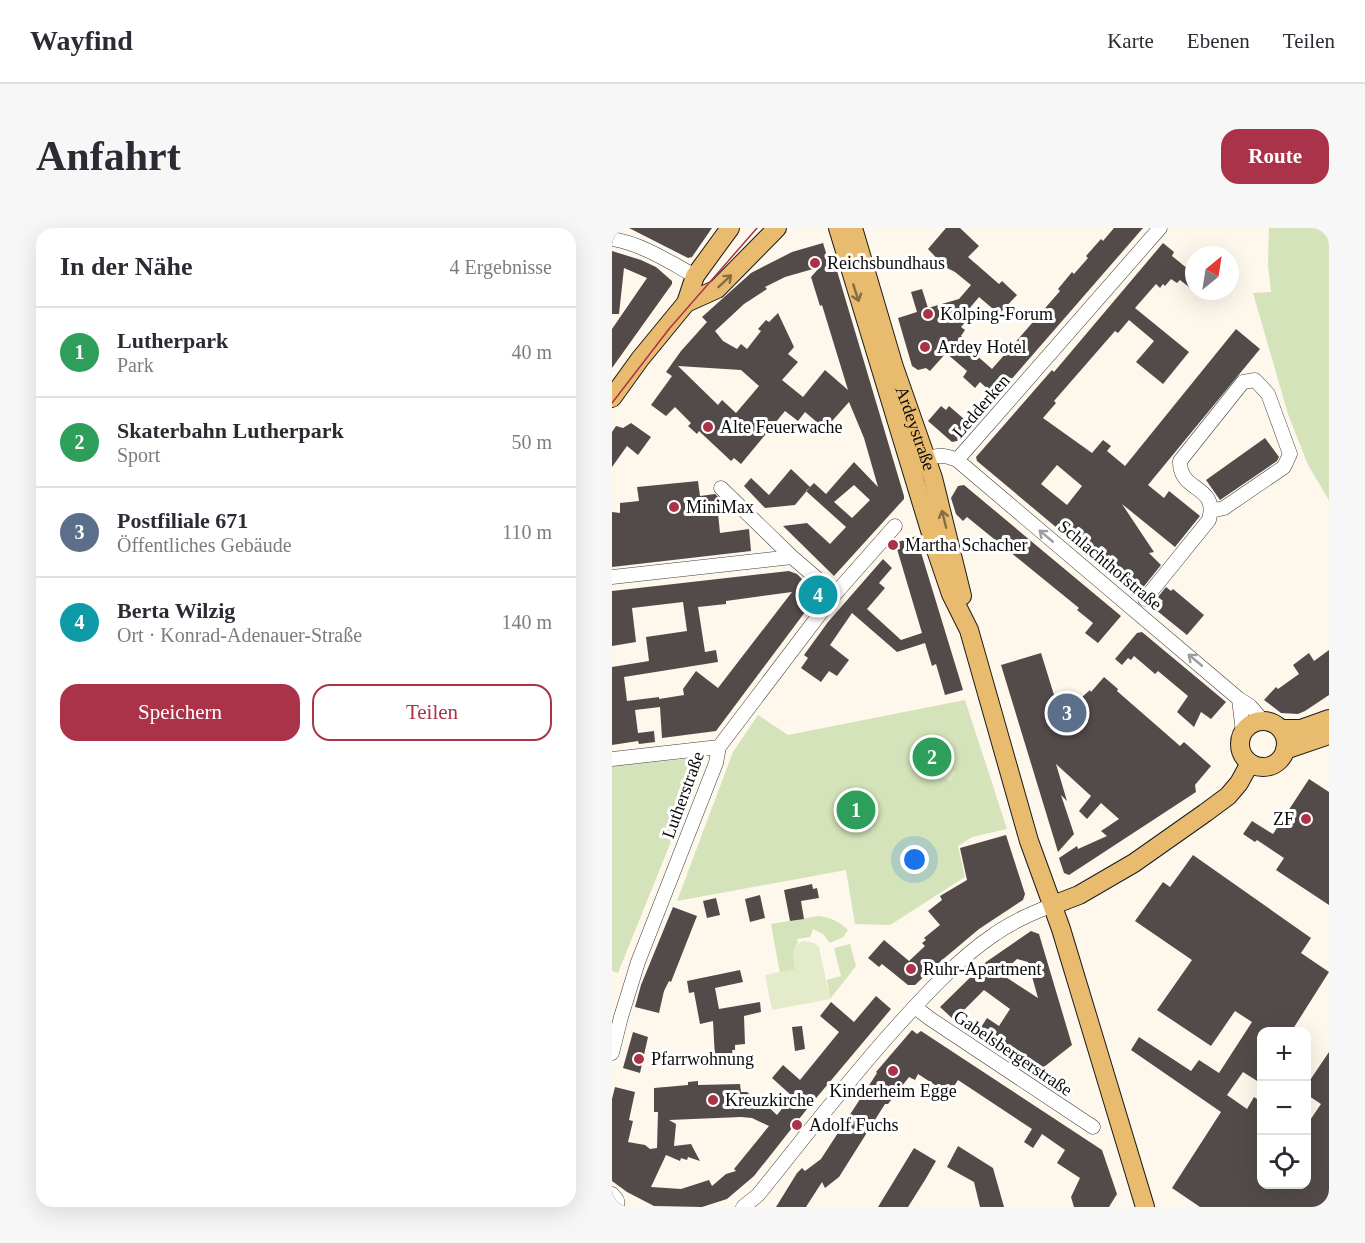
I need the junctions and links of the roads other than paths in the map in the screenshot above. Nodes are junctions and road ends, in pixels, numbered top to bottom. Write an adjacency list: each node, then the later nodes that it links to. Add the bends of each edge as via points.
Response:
1 (730, 228): 6 (main road)
2 (777, 228): 7 (main road, one-way to 2, via 717,289)
3 (1160, 228): 10 (street, Ledderken)
4 (840, 230): 9 (main road, Ardeystraße); 12 (main road, one-way to 12)
5 (612, 239): 6 (street, via 644,248)
6 (695, 276): 7 (main road)
7 (686, 303): 8 (main road)
8 (612, 398)
9 (926, 458): 10 (street, Ledderken, via 945,456); 11 (main road, Ardeystraße); 12 (street)
10 (957, 460): 21 (street, Schlachthofstraße, one-way to 10)
11 (933, 478): 12 (street); 20 (main road, Ardeystraße, one-way to 11)
12 (915, 480): 20 (main road, via 951,594)
13 (721, 488): 16 (street)
14 (1211, 512): 14 (street, via 1224,508 1284,466 1290,454 1268,394 1255,380 1243,382 1180,462 1184,480 1203,492); 19 (street, Schlachthofstraße, via 1209,520)
15 (895, 526): 18 (street, Lutherstraße)
16 (792, 557): 17 (street); 18 (street)
17 (612, 577)
18 (835, 594): 27 (street, Lutherstraße)
19 (1145, 599)
20 (969, 630): 31 (main road, via 1029,841)
21 (1239, 699): 23 (street, Schlachthofstraße); 25 (street)
22 (1329, 719): 24 (main road, via 1301,729)
23 (1263, 721): 24 (main road); 25 (main road)
24 (1281, 729): 28 (main road, via 1286,739)
25 (1244, 732): 30 (main road, via 1240,746)
26 (1329, 735): 28 (main road)
27 (719, 747): 29 (street); 33 (street, Lutherstraße, via 638,963)
28 (1285, 750): 30 (main road, via 1271,766)
29 (612, 759)
30 (1250, 763): 31 (main road, via 1228,796 1205,813 1134,863)
31 (1053, 905): 32 (street, via 1019,919 974,949); 38 (main road)
32 (915, 1006): 34 (street, Gabelsbergerstraße); 37 (street, via 862,1065 758,1195)
33 (612, 1053)
34 (1093, 1127)
35 (612, 1194): 36 (street)
36 (617, 1207)
37 (743, 1207)
38 (1145, 1207)

